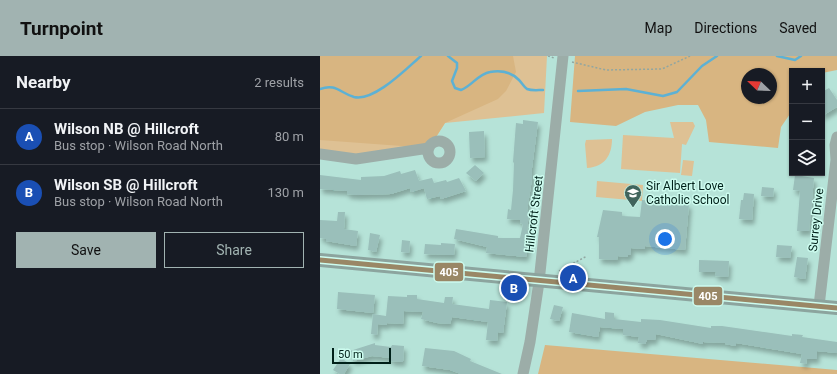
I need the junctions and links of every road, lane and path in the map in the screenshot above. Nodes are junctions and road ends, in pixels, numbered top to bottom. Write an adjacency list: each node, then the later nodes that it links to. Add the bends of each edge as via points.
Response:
1 (548, 56): 3 (path)
2 (690, 56): 4 (path, via 662,69 606,70)
3 (558, 57): 11 (street, Hillcroft Street)
4 (573, 62)
5 (837, 138): 12 (street, Surrey Drive)
6 (429, 148): 7 (street, via 356,159)
7 (320, 154)
8 (587, 256): 10 (path)
9 (320, 260): 11 (main road)
10 (554, 273)
11 (539, 282): 12 (main road); 14 (street, Hillcroft Street)
12 (820, 306): 13 (main road)
13 (837, 308)
14 (523, 374)

